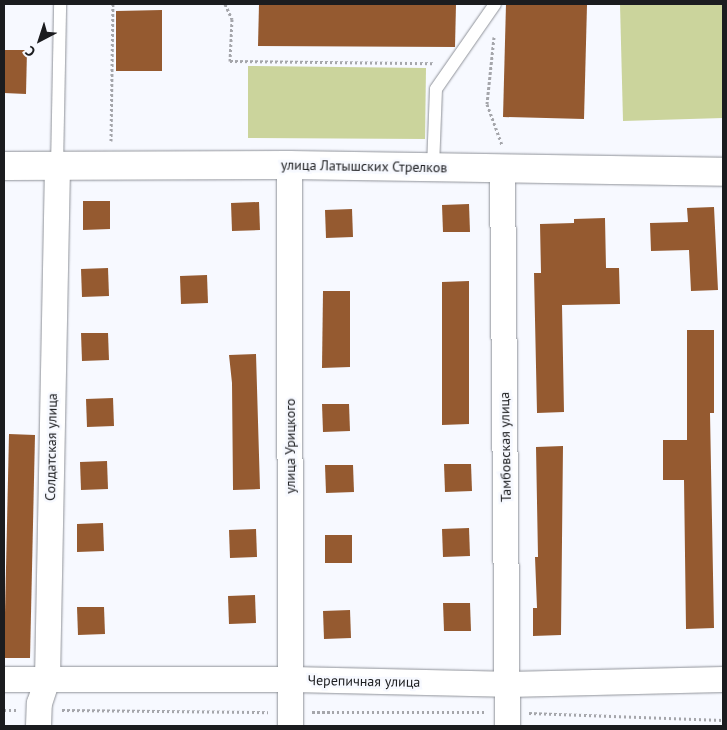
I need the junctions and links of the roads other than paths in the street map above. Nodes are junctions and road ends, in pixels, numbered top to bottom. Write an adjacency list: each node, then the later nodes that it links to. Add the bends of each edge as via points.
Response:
1 (60, 4): 5 (lane)
2 (495, 4): 6 (lane, via 436,89)
3 (289, 165): 5 (street, улица Латышских Стрелков); 6 (street, улица Латышских Стрелков); 11 (street, улица Урицкого)
4 (4, 166): 5 (street, улица Латышских Стрелков)
5 (57, 167): 9 (street, Солдатская улица)
6 (433, 167): 7 (street, улица Латышских Стрелков)
7 (502, 168): 8 (street, улица Латышских Стрелков); 13 (street, Тамбовская улица)
8 (723, 172)
9 (47, 678): 10 (street, Черепичная улица); 11 (street, Черепичная улица); 14 (street, Солдатская улица)
10 (4, 679)
11 (291, 679): 13 (street, Черепичная улица); 15 (street, улица Урицкого)
12 (723, 679): 13 (street, Черепичная улица)
13 (507, 684): 16 (street, Тамбовская улица)
14 (38, 718)
15 (290, 719)
16 (507, 719)

